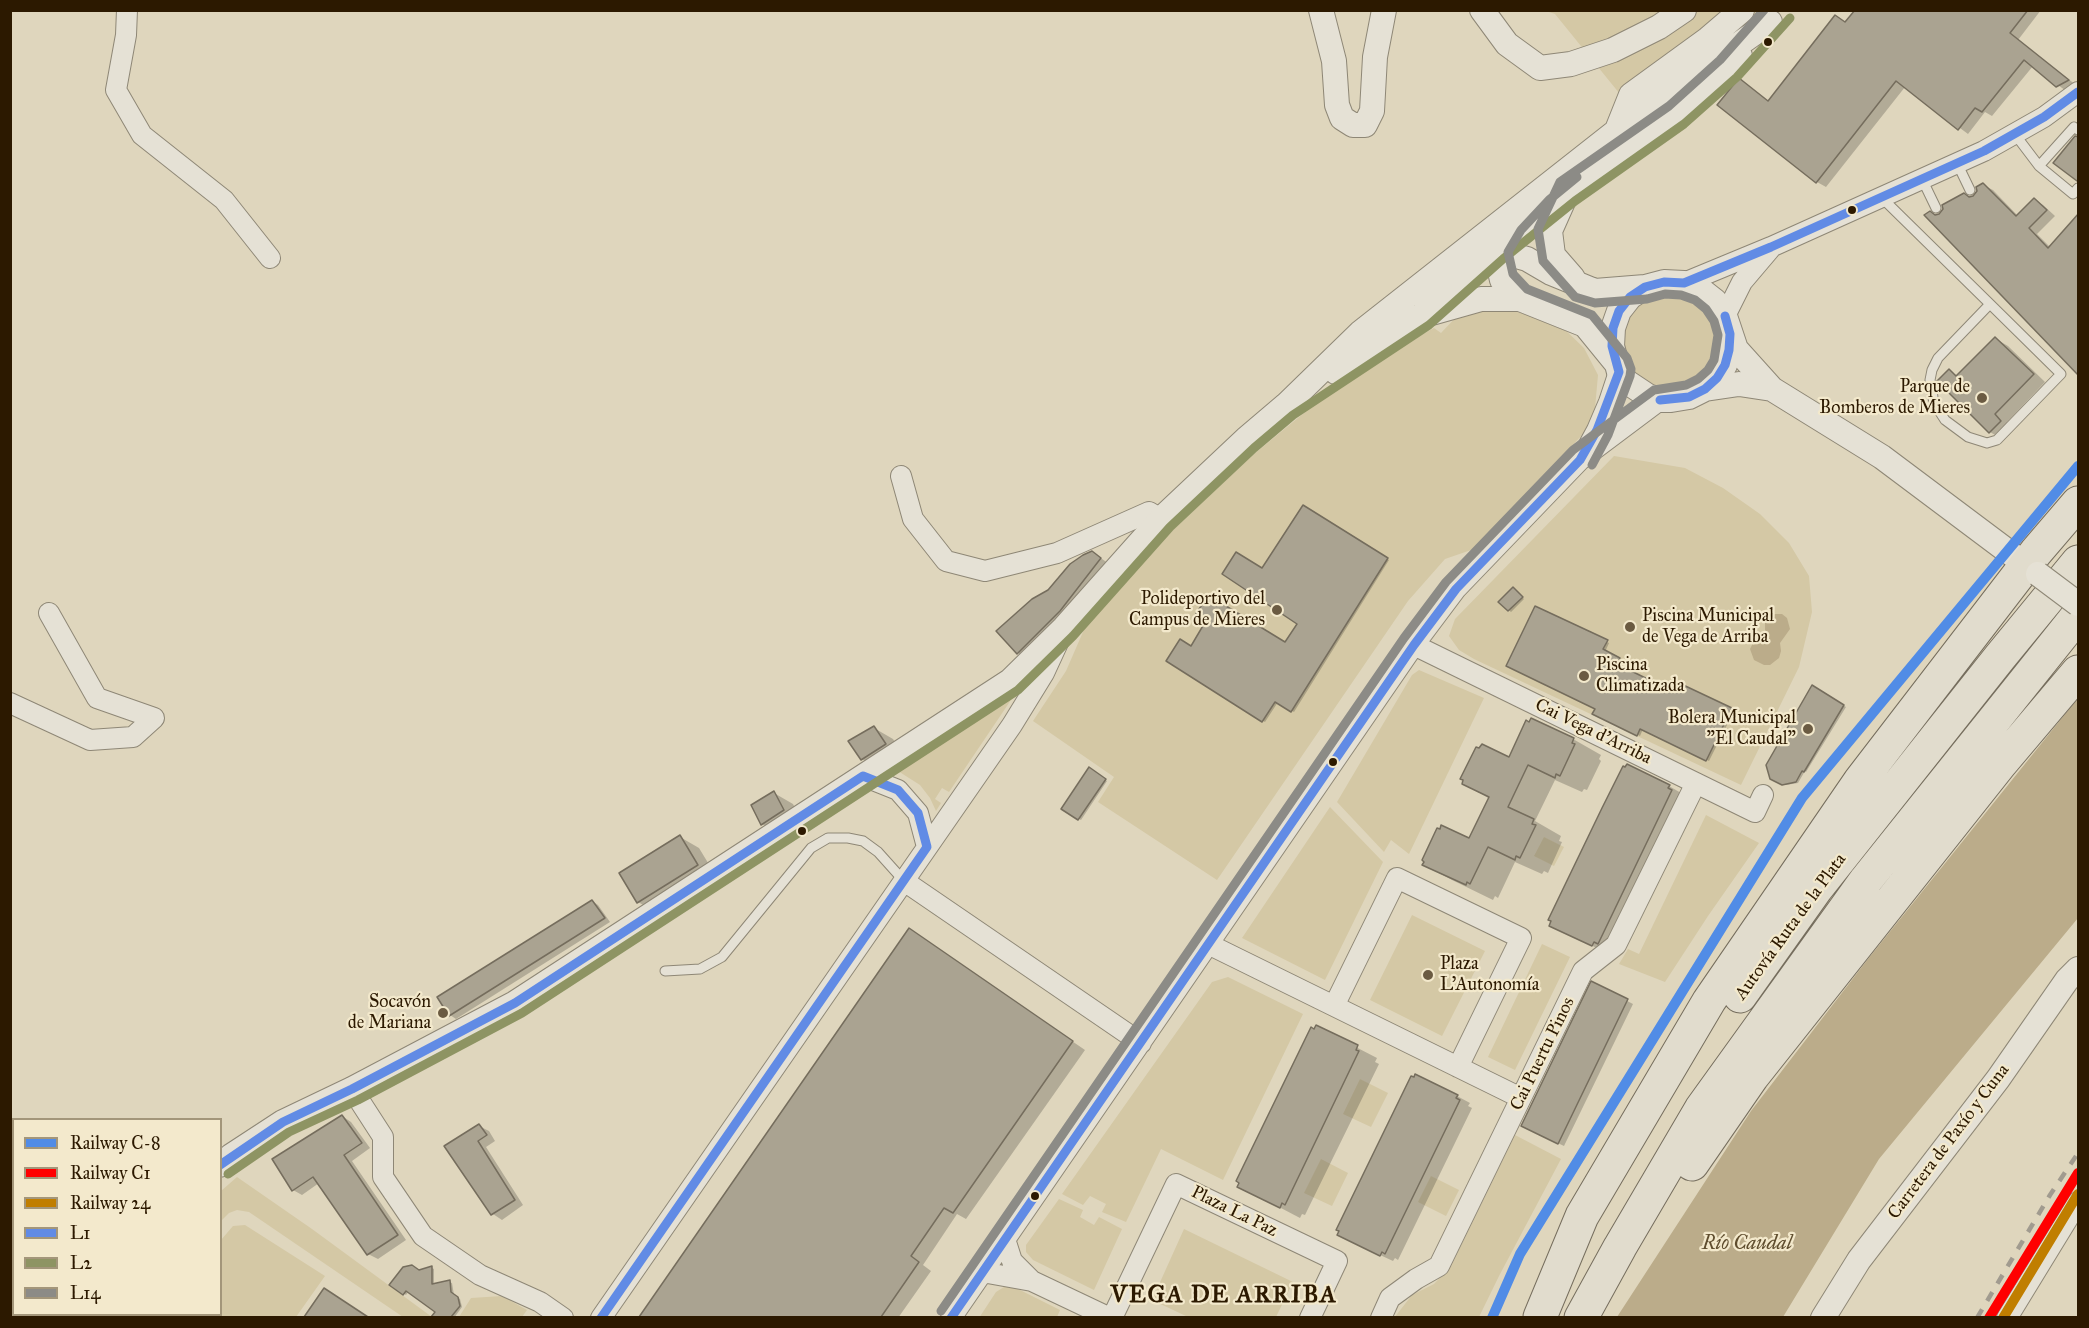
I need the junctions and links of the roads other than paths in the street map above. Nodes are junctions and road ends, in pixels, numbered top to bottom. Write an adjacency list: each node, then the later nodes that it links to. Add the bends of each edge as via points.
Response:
1 (127, 10): 23 (street, via 116,90 142,135 224,200)
2 (1321, 10): 3 (street, via 1334,61 1337,105 1342,118 1353,125 1365,125 1372,111 1375,57)
3 (1384, 10)
4 (1482, 10): 5 (street, via 1507,44 1540,68 1571,64 1614,50)
5 (1684, 10)
6 (1742, 10): 9 (street, via 1631,95)
7 (1776, 16): 9 (street); 18 (street, via 1728,69 1676,115)
8 (2079, 92): 11 (street)
9 (1617, 130): 17 (street); 18 (street)
10 (2079, 130): 13 (lane, via 2074,127)
11 (2014, 134): 12 (street); 13 (lane)
12 (1957, 163): 14 (street); 16 (lane)
13 (2039, 166): 15 (lane, via 2073,194)
14 (1922, 179): 19 (street); 20 (lane)
15 (2079, 188)
16 (1970, 190)
17 (1541, 191): 22 (street, via 1511,223); 27 (street)
18 (1568, 191): 22 (street); 25 (street, via 1550,231 1553,255)
19 (1881, 197): 21 (street); 29 (lane)
20 (1936, 208)
21 (1772, 247): 24 (street); 31 (street, via 1742,282)
22 (1495, 250): 25 (street, via 1527,259); 27 (street, via 1475,257 1440,286); 28 (street, via 1502,280); 30 (street)
23 (270, 258)
24 (1684, 283): 26 (street, via 1664,282); 31 (street, via 1715,301)
25 (1580, 286): 26 (street, via 1595,291)
26 (1645, 287): 32 (street, via 1619,311 1613,328 1612,346)
27 (1412, 291): 36 (street, via 1360,333)
28 (1520, 299): 30 (street, via 1480,299); 32 (street, via 1585,325)
29 (1990, 304): 29 (lane, via 1938,358 1930,380 1934,403 1945,420 1968,437 1987,443 1997,440 2061,374)
30 (1422, 315): 36 (street)
31 (1727, 325): 33 (street, via 1729,350 1725,364); 34 (street, via 1736,349)
32 (1618, 368): 35 (street, via 1636,389); 37 (street, via 1610,402)
33 (1706, 389): 34 (street, via 1739,384); 35 (street, via 1689,397)
34 (1772, 389): 42 (street, via 1882,457)
35 (1660, 400): 37 (street)
36 (1286, 405): 40 (street)
37 (1580, 460): 47 (street, via 1456,589)
38 (901, 476): 40 (street, via 913,519 946,561 985,571 1057,553 1149,512)
39 (2079, 503): 42 (highway)
40 (1161, 519): 46 (street)
41 (2079, 562): 75 (highway, Autovía Ruta de la Plata, via 1816,889 1681,1080)
42 (2027, 566): 43 (street, bridge); 75 (highway, via 1860,780 1709,1001 1582,1216)
43 (2079, 604)
44 (49, 613): 49 (street, via 97,698 154,718 133,737 90,740)
45 (2079, 615): 76 (highway, Autovía Ruta de la Plata, via 1866,880 1701,1109)
46 (1064, 628): 50 (street, via 1010,681); 53 (street, via 1044,673)
47 (1414, 645): 51 (street, Cai Vega d'Arriba); 55 (street)
48 (2079, 672): 77 (highway, via 1994,772 1752,1077)
49 (10, 703)
50 (863, 776): 53 (street, via 898,790 918,813); 61 (street, via 515,1003)
51 (1696, 783): 52 (street, Cai Vega d'Arriba, via 1755,812); 62 (street, Cai Puertu Pinos, via 1616,945 1583,971)
52 (1763, 795)
53 (927, 847): 54 (street)
54 (904, 880): 56 (lane, via 862,841 828,838 811,848 722,957 700,969); 59 (street); 70 (street)
55 (1208, 944): 58 (street); 59 (street)
56 (665, 971)
57 (2075, 976): 78 (street, Carretera de Paxío y Cuna, via 1859,1260)
58 (1334, 1006): 60 (street); 60 (street, via 1397,878 1521,938)
59 (1141, 1043): 65 (street)
60 (1458, 1067): 62 (street)
61 (352, 1089): 63 (street, via 283,1122); 68 (street, via 383,1137 383,1177 423,1236)
62 (1521, 1098): 74 (street, Cai Puertu Pinos, via 1439,1266 1390,1298)
63 (222, 1164)
64 (2079, 1202): 79 (street)
65 (1005, 1239): 66 (street); 67 (street, via 1012,1262)
66 (982, 1272): 67 (street); 71 (street)
67 (1032, 1281): 72 (street)
68 (535, 1310): 69 (street)
69 (563, 1317)
70 (601, 1317)
71 (951, 1317)
72 (1111, 1317): 73 (street, Plaza La Paz, via 1176,1184 1337,1261)
73 (1310, 1317)
74 (1381, 1317)
75 (1540, 1317)
76 (1581, 1317)
77 (1589, 1317)
78 (1823, 1317)
79 (2007, 1317)

